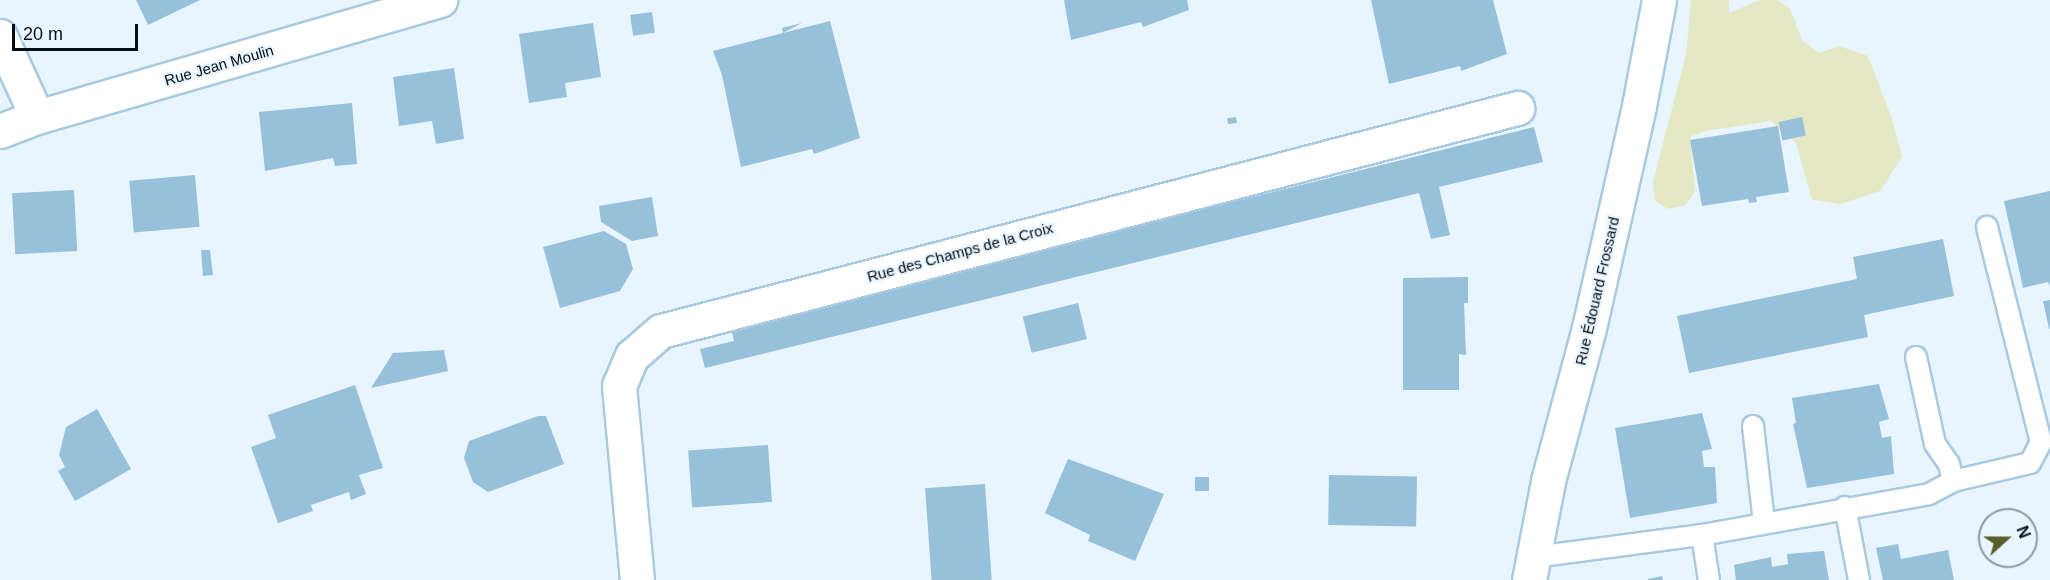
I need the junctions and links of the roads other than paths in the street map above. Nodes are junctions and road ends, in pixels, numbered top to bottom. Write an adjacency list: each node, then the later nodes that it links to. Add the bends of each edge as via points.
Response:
1 (440, 0): 5 (street, Rue Jean Moulin)
2 (1659, 0): 14 (street, Rue Édouard Frossard, via 1625,170)
3 (0, 36): 5 (street)
4 (1517, 108): 15 (street, Rue des Champs de la Croix, via 661,331 632,356 619,386)
5 (37, 117): 6 (street, Rue Jean Moulin)
6 (0, 131)
7 (1988, 227): 10 (lane, via 2041,442 2030,463)
8 (1916, 357): 10 (lane, via 1935,444 1949,464)
9 (1753, 426): 12 (lane)
10 (1953, 481): 11 (lane, via 1929,494)
11 (1845, 507): 12 (lane); 17 (lane)
12 (1764, 522): 13 (lane)
13 (1702, 535): 14 (lane); 16 (lane)
14 (1531, 568)
15 (637, 580)
16 (1709, 580)
17 (1858, 580)

